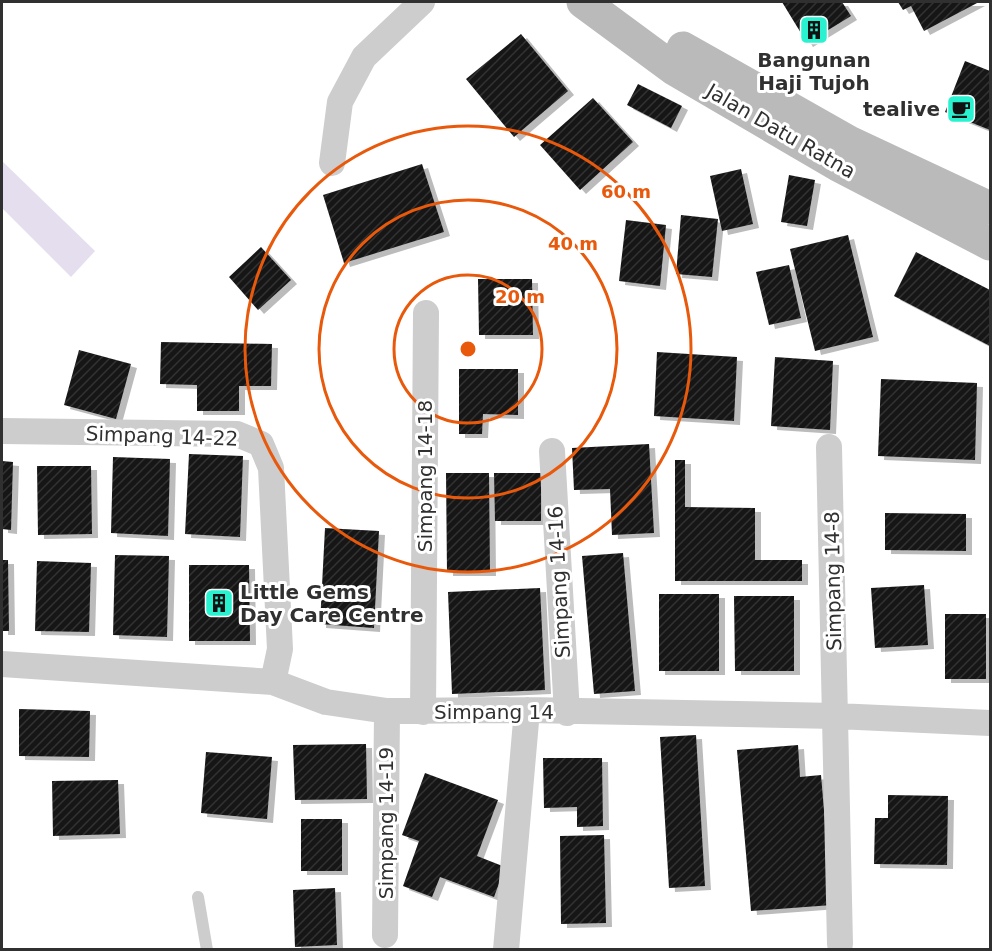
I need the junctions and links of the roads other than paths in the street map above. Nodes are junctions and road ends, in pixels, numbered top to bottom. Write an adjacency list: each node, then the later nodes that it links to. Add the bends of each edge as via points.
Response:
1 (422, 2): 4 (street, via 364,57 340,102)
2 (583, 2): 6 (main road, Jalan Datu Ratna, via 674,69 838,165)
3 (590, 2): 5 (main road, Jalan Datu Ratna, via 684,49 851,143)
4 (332, 163)
5 (990, 208)
6 (990, 244)
7 (426, 313): 17 (street, Simpang 14-18)
8 (2, 408): 9 (street)
9 (2, 414)
10 (2, 431): 14 (street, Simpang 14-22, via 237,434 261,444 271,468 280,649)
11 (830, 447): 19 (street, Simpang 14-8)
12 (552, 451): 18 (street, Simpang 14-16)
13 (2, 664): 14 (street, Simpang 14)
14 (273, 682): 16 (street, Simpang 14, via 326,702)
15 (527, 710): 17 (street, Simpang 14); 18 (street, Simpang 14); 25 (street)
16 (387, 711): 17 (street, Simpang 14); 22 (street, Simpang 14-19)
17 (423, 712)
18 (567, 713): 19 (street, Simpang 14)
19 (836, 716): 20 (street, Simpang 14); 23 (street, Simpang 14-8)
20 (990, 723)
21 (198, 897): 24 (lane)
22 (385, 935)
23 (840, 944)
24 (207, 950)
25 (506, 950)

